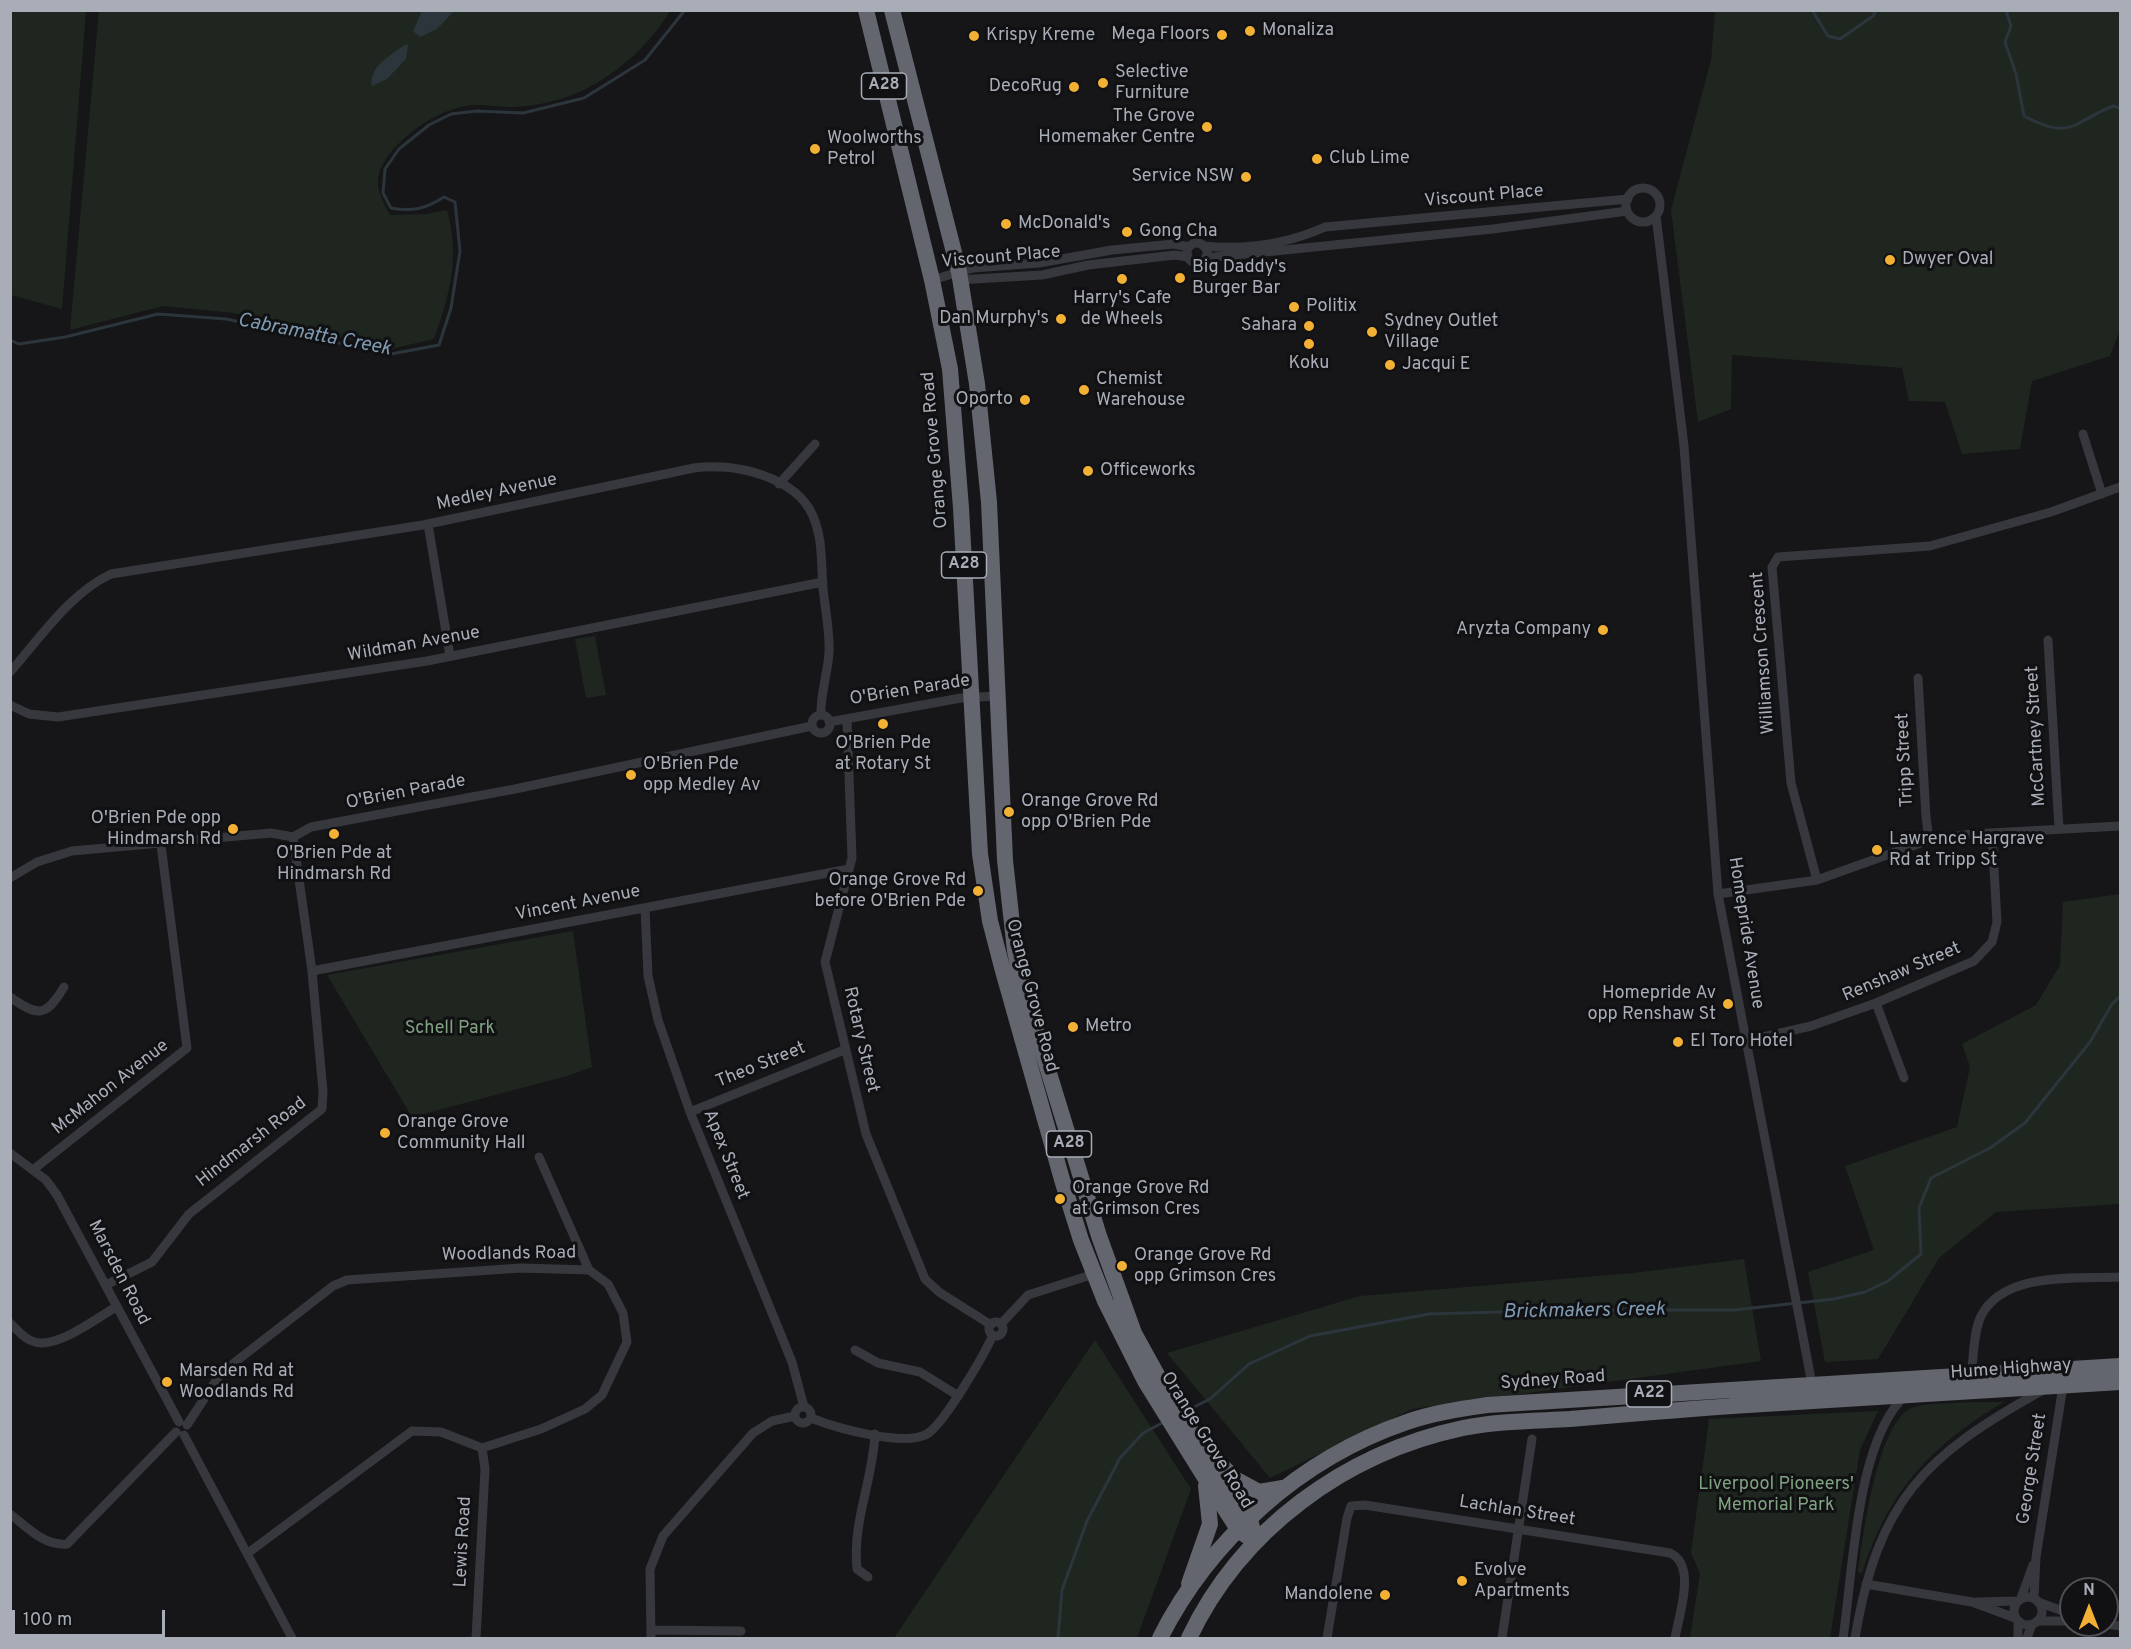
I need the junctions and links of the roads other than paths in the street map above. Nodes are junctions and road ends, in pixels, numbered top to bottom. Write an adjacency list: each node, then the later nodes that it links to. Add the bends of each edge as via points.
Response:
1 (866, 10): 10 (highway, Orange Grove Road / A28)
2 (892, 10): 9 (highway, Orange Grove Road / A28)
3 (1628, 199): 4 (street); 5 (street, via 1641,189 1652,191 1660,206); 6 (street, Viscount Place, via 1325,227 1276,243)
4 (1627, 211): 5 (street, via 1640,222); 8 (street, Viscount Place, via 1493,229)
5 (1656, 216): 38 (street, Homepride Avenue, via 1684,446)
6 (1203, 246): 7 (street, Viscount Place, via 1194,243); 8 (street)
7 (1188, 252): 8 (street, Viscount Place, via 1194,263); 9 (street, Viscount Place, via 1042,275)
8 (1205, 258)
9 (959, 276): 10 (street, Viscount Place); 22 (highway, Orange Grove Road / A28, via 977,384 988,492)
10 (932, 280): 23 (highway, Orange Grove Road / A28, via 954,403)
11 (2083, 434): 15 (street)
12 (815, 444): 13 (street)
13 (779, 484): 16 (street, Medley Avenue, via 748,470 714,465); 17 (street, Medley Avenue, via 798,496 812,513 820,537)
14 (2121, 487): 15 (street, Williamson Crescent)
15 (2102, 494): 37 (street, Williamson Crescent, via 1930,546 1778,557 1772,567 1791,783)
16 (428, 524): 19 (street); 20 (street, Medley Avenue, via 111,574 86,589)
17 (823, 582): 19 (street, Wildman Avenue); 25 (street, Medley Avenue, via 829,651)
18 (2048, 640): 30 (street, McCartney Street)
19 (450, 656): 24 (street, Wildman Avenue, via 58,717 29,714)
20 (10, 672)
21 (1918, 678): 33 (street, Tripp Street)
22 (997, 696): 23 (street, O'Brien Parade); 68 (highway, Orange Grove Road / A28, via 1005,860 1022,985 1114,1283)
23 (970, 697): 26 (street, O'Brien Parade); 52 (highway, Orange Grove Road / A28, via 980,854 990,921 1063,1183)
24 (10, 705)
25 (821, 715): 27 (street); 28 (street, via 814,718)
26 (847, 718): 27 (street, O'Brien Parade); 35 (street, Rotary Street, via 852,858)
27 (830, 722): 28 (street, via 824,732)
28 (812, 726): 32 (street, O'Brien Parade, via 515,789 311,827)
29 (2121, 826): 30 (street)
30 (2059, 830): 31 (street)
31 (1992, 833): 33 (street); 43 (street, Renshaw Street, via 1997,922 1992,942 1974,961)
32 (293, 837): 34 (street, O'Brien Parade, via 271,833); 40 (street, Hindmarsh Road)
33 (1929, 840): 37 (street)
34 (161, 845): 36 (street, O'Brien Parade, via 72,851 37,862); 50 (street, McMahon Avenue, via 188,1048)
35 (849, 869): 39 (street, Vincent Avenue); 45 (street, Rotary Street, via 825,962)
36 (10, 878)
37 (1817, 880): 38 (street)
38 (1718, 894): 44 (street, Homepride Avenue)
39 (645, 908): 40 (street, Vincent Avenue); 47 (street, Apex Street, via 650,987)
40 (312, 971): 54 (street, Hindmarsh Road, via 322,1109 189,1214 152,1262)
41 (64, 987): 42 (street, via 53,1006 42,1011 31,1011)
42 (10, 998)
43 (1876, 1003): 44 (street, Renshaw Street, via 1811,1026); 46 (street)
44 (1746, 1041): 63 (street, Homepride Avenue)
45 (844, 1050): 47 (street, Theo Street); 57 (street, Rotary Street, via 866,1134 925,1279)
46 (1904, 1078)
47 (690, 1112): 69 (street, Apex Street, via 795,1371)
48 (10, 1153): 50 (street, Marsden Road)
49 (539, 1157): 51 (street)
50 (34, 1169): 54 (street, Marsden Road, via 57,1194)
51 (589, 1270): 72 (street, Woodlands Road, via 521,1268 339,1282 221,1373); 78 (street, Woodlands Road, via 608,1284 623,1313 627,1342 602,1395 585,1409 541,1429)
52 (1094, 1274): 57 (street, via 1028,1295); 68 (highway, Orange Grove Road / A28, via 1127,1346)
53 (2121, 1277): 60 (street, via 2025,1282 2006,1291 1988,1305 1980,1318)
54 (106, 1285): 55 (street, Marsden Road)
55 (116, 1307): 56 (street, via 59,1340 41,1343 26,1338); 72 (street, Marsden Road)
56 (10, 1323)
57 (992, 1330): 65 (street)
58 (855, 1350): 65 (street, via 879,1363 920,1372)
59 (2121, 1366): 60 (highway, Hume Highway / A22)
60 (1971, 1375): 61 (highway, Hume Highway / A22)
61 (1942, 1377): 63 (highway, Sydney Road / A22); 66 (street)
62 (2121, 1382): 64 (highway, Hume Highway / A22)
63 (1812, 1384): 67 (highway); 80 (highway, Sydney Road / A22, via 1487,1405 1449,1411 1374,1434 1310,1469)
64 (2055, 1387): 66 (highway, Hume Highway / A22); 86 (street, George Street); 88 (street, via 1984,1423 1934,1462 1891,1518)
65 (957, 1395): 75 (street, via 925,1435 905,1439)
66 (1904, 1396): 67 (highway, A22); 106 (street, via 1871,1452)
67 (1814, 1401): 84 (highway, A22, via 1489,1424 1441,1433 1374,1458 1335,1478 1307,1496)
68 (1167, 1404): 73 (highway, Orange Grove Road / A28)
69 (804, 1407): 70 (street); 71 (street)
70 (795, 1416): 71 (street, via 801,1424); 98 (street, via 772,1421 753,1433 663,1536 651,1569)
71 (811, 1418): 75 (street)
72 (183, 1424): 74 (street, Woodlands Road, via 188,1431)
73 (1180, 1427): 77 (highway, Orange Grove Road / A28); 79 (highway, Orange Grove Road / A28)
74 (180, 1434): 81 (street, via 67,1544 46,1542); 85 (street)
75 (875, 1434): 87 (street, via 855,1552 857,1569)
76 (1532, 1439): 83 (street)
77 (1199, 1445): 80 (highway, via 1251,1489 1267,1492); 82 (highway, Orange Grove Road / A28)
78 (482, 1448): 85 (street, via 441,1432 412,1431); 100 (street, Lewis Road, via 485,1469)
79 (1204, 1476): 82 (highway, Orange Grove Road); 89 (highway, A28, via 1210,1524)
80 (1286, 1487): 82 (highway, Sydney Road / A22)
81 (10, 1514)
82 (1245, 1525): 84 (highway, Orange Grove Road); 89 (highway, A22)
83 (1519, 1530): 103 (street, Lachlan Street, via 1351,1506); 104 (street); 105 (street, Lachlan Street, via 1677,1556 1686,1570)
84 (1255, 1541): 102 (highway, via 1210,1600)
85 (248, 1553): 99 (street)
86 (2036, 1557): 90 (street, George Street); 91 (street, George Street)
87 (868, 1577)
88 (1866, 1584): 92 (street); 107 (street)
89 (1187, 1591): 101 (highway, A28)
90 (2020, 1600): 91 (street); 92 (street); 94 (street, via 2014,1609)
91 (2036, 1600): 93 (street); 96 (street, via 2041,1614)
92 (1972, 1602): 94 (street)
93 (2059, 1609)
94 (2017, 1620): 96 (street); 108 (street)
95 (2059, 1622): 96 (street)
96 (2034, 1623): 109 (street)
97 (741, 1631): 98 (street)
98 (652, 1634)
99 (292, 1638)
100 (476, 1638)
101 (1160, 1638)
102 (1189, 1638)
103 (1328, 1638)
104 (1502, 1638)
105 (1676, 1638)
106 (1843, 1638)
107 (1855, 1638)
108 (2018, 1638)
109 (2027, 1638)

